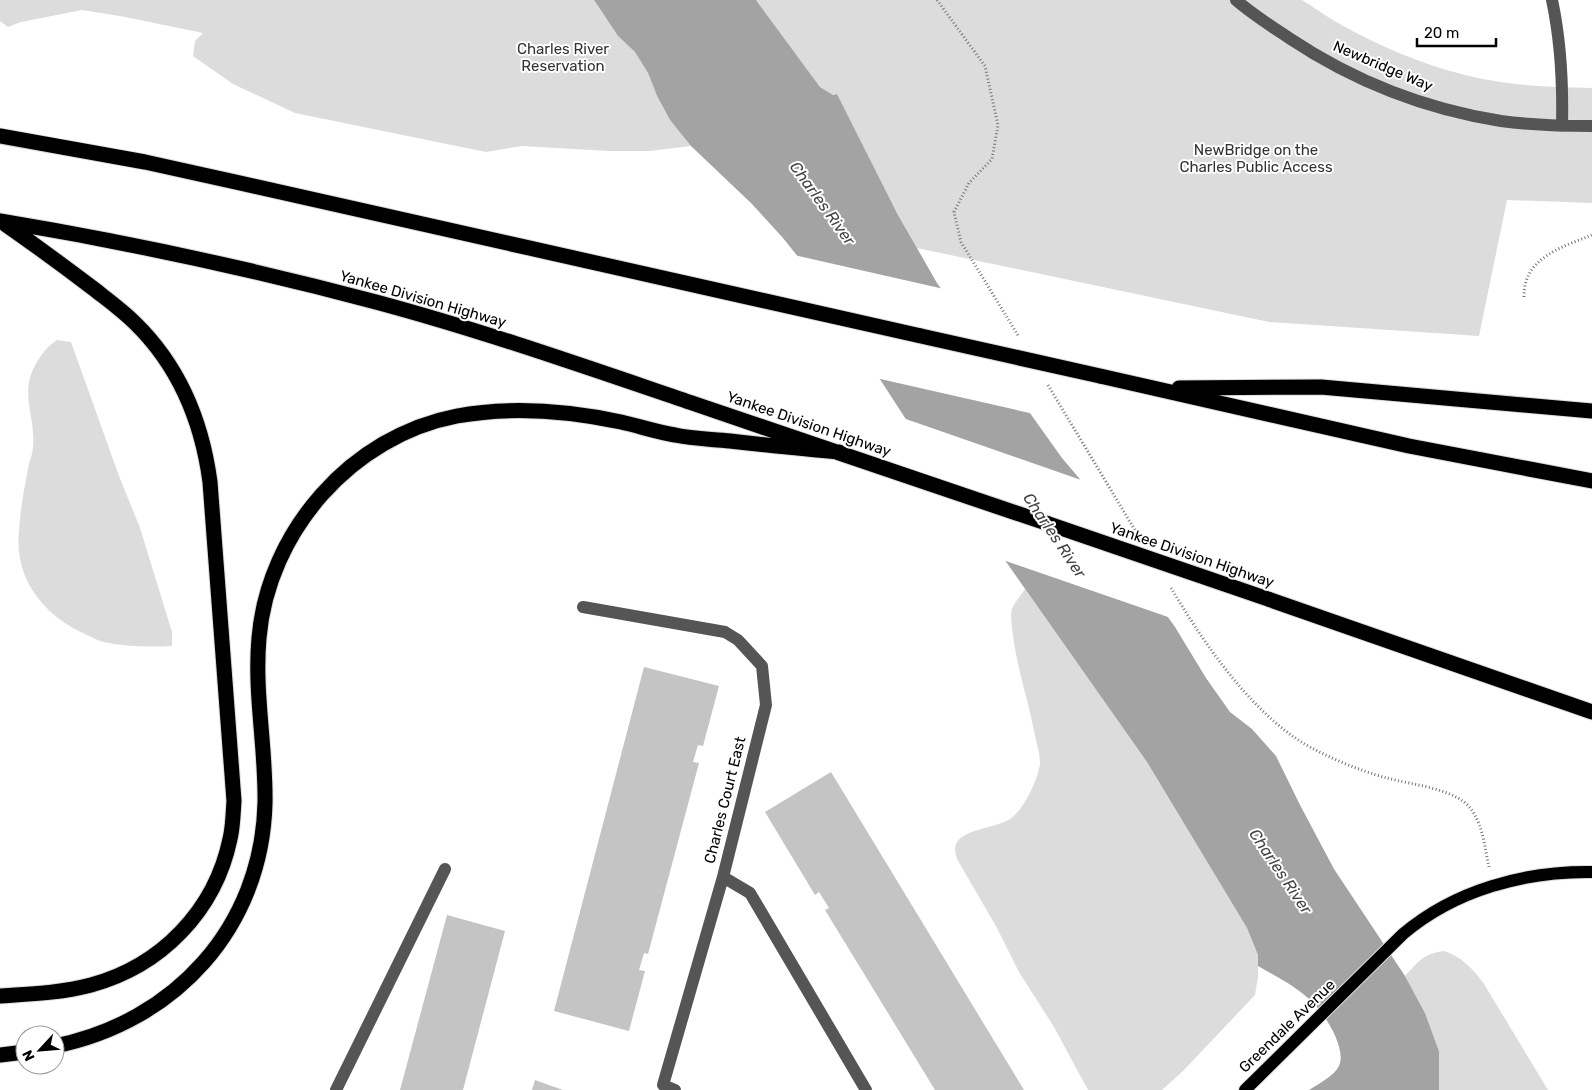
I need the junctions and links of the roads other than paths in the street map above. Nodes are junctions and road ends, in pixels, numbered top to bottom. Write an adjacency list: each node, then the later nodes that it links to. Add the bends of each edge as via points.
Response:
1 (1236, 0): 3 (street, Newbridge Way, via 1328,61 1409,98 1500,121)
2 (1552, 0): 3 (street, via 1562,74)
3 (1562, 126): 4 (street, Newbridge Way)
4 (1592, 126)
5 (0, 136): 7 (highway, bridge, via 240,182)
6 (1, 221): 9 (highway, Yankee Division Highway, via 191,258 376,302 560,358); 17 (highway, via 135,323 170,365 193,411 210,482 234,784 233,818 226,854 213,889 186,928 159,953 110,980)
7 (1153, 388): 8 (highway, via 1320,387); 10 (highway, via 1408,446)
8 (1592, 411)
9 (839, 452): 12 (highway, Yankee Division Highway, bridge); 19 (highway, via 676,436 619,421 524,411 478,413 436,422 398,436 362,458 333,482 296,529 277,567 263,611 258,677 264,824 256,869 240,910 195,971 154,1006 108,1031)
10 (1592, 481)
11 (584, 607): 15 (street, Charles Court East, via 725,632 738,640 762,666 766,705)
12 (1592, 712)
13 (445, 869): 22 (street)
14 (1592, 872): 25 (main road, Greendale Avenue, via 1549,874 1494,886 1440,908 1414,924)
15 (722, 877): 23 (street, via 664,1085); 24 (street, Charles Court East, via 750,893)
16 (0, 987): 17 (highway, via 24,993)
17 (48, 992): 18 (highway)
18 (0, 996)
19 (65, 1044)
20 (15, 1053): 21 (highway)
21 (0, 1055)
22 (336, 1090)
23 (674, 1090)
24 (866, 1090)
25 (1244, 1090)

